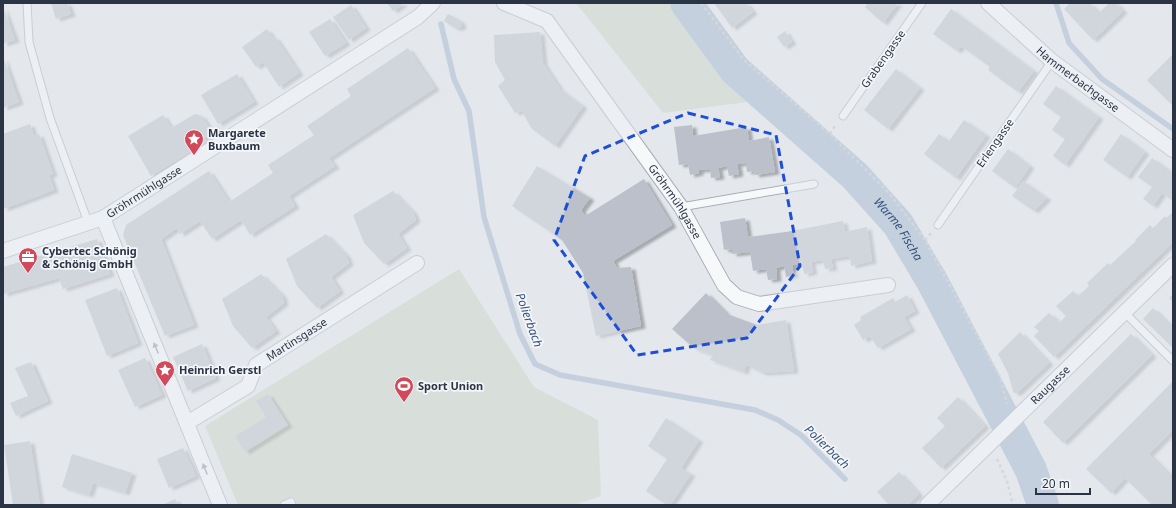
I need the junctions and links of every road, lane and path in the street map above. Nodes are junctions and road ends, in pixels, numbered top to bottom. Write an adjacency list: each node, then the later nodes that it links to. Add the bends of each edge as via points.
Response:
1 (27, 3): 13 (lane, via 29,42 50,118)
2 (432, 3): 12 (street, Gröhrmühlgasse, via 418,18)
3 (504, 3): 11 (street, Gröhrmühlgasse, via 547,21)
4 (701, 3): 21 (path, via 744,60 830,134 889,192 925,240 1000,378)
5 (922, 3): 8 (lane, Grabengasse)
6 (988, 3): 7 (street, Hammerbachgasse)
7 (1052, 61): 9 (street, Hammerbachgasse); 14 (lane, Erlengasse)
8 (843, 116)
9 (1173, 150)
10 (814, 184): 11 (lane)
11 (681, 207): 18 (street, Gröhrmühlgasse, via 724,285 737,297 759,304)
12 (103, 218): 13 (street, Gröhrmühlgasse); 22 (street, one-way to 12)
13 (88, 222): 15 (street, Gröhrmühlgasse)
14 (938, 225)
15 (3, 251)
16 (418, 263): 22 (street, Martinsgasse, via 256,366 248,386)
17 (1173, 264): 19 (street, Raugasse)
18 (888, 285)
19 (1124, 312): 20 (lane); 21 (street, Raugasse)
20 (1173, 361)
21 (1012, 422): 23 (street, Raugasse)
22 (187, 423): 24 (street, one-way to 22)
23 (990, 444): 27 (street, Raugasse); 28 (path, via 1007,482)
24 (220, 505)
25 (284, 505): 26 (lane, via 291,502)
26 (292, 505)
27 (927, 505)
28 (1013, 505)

